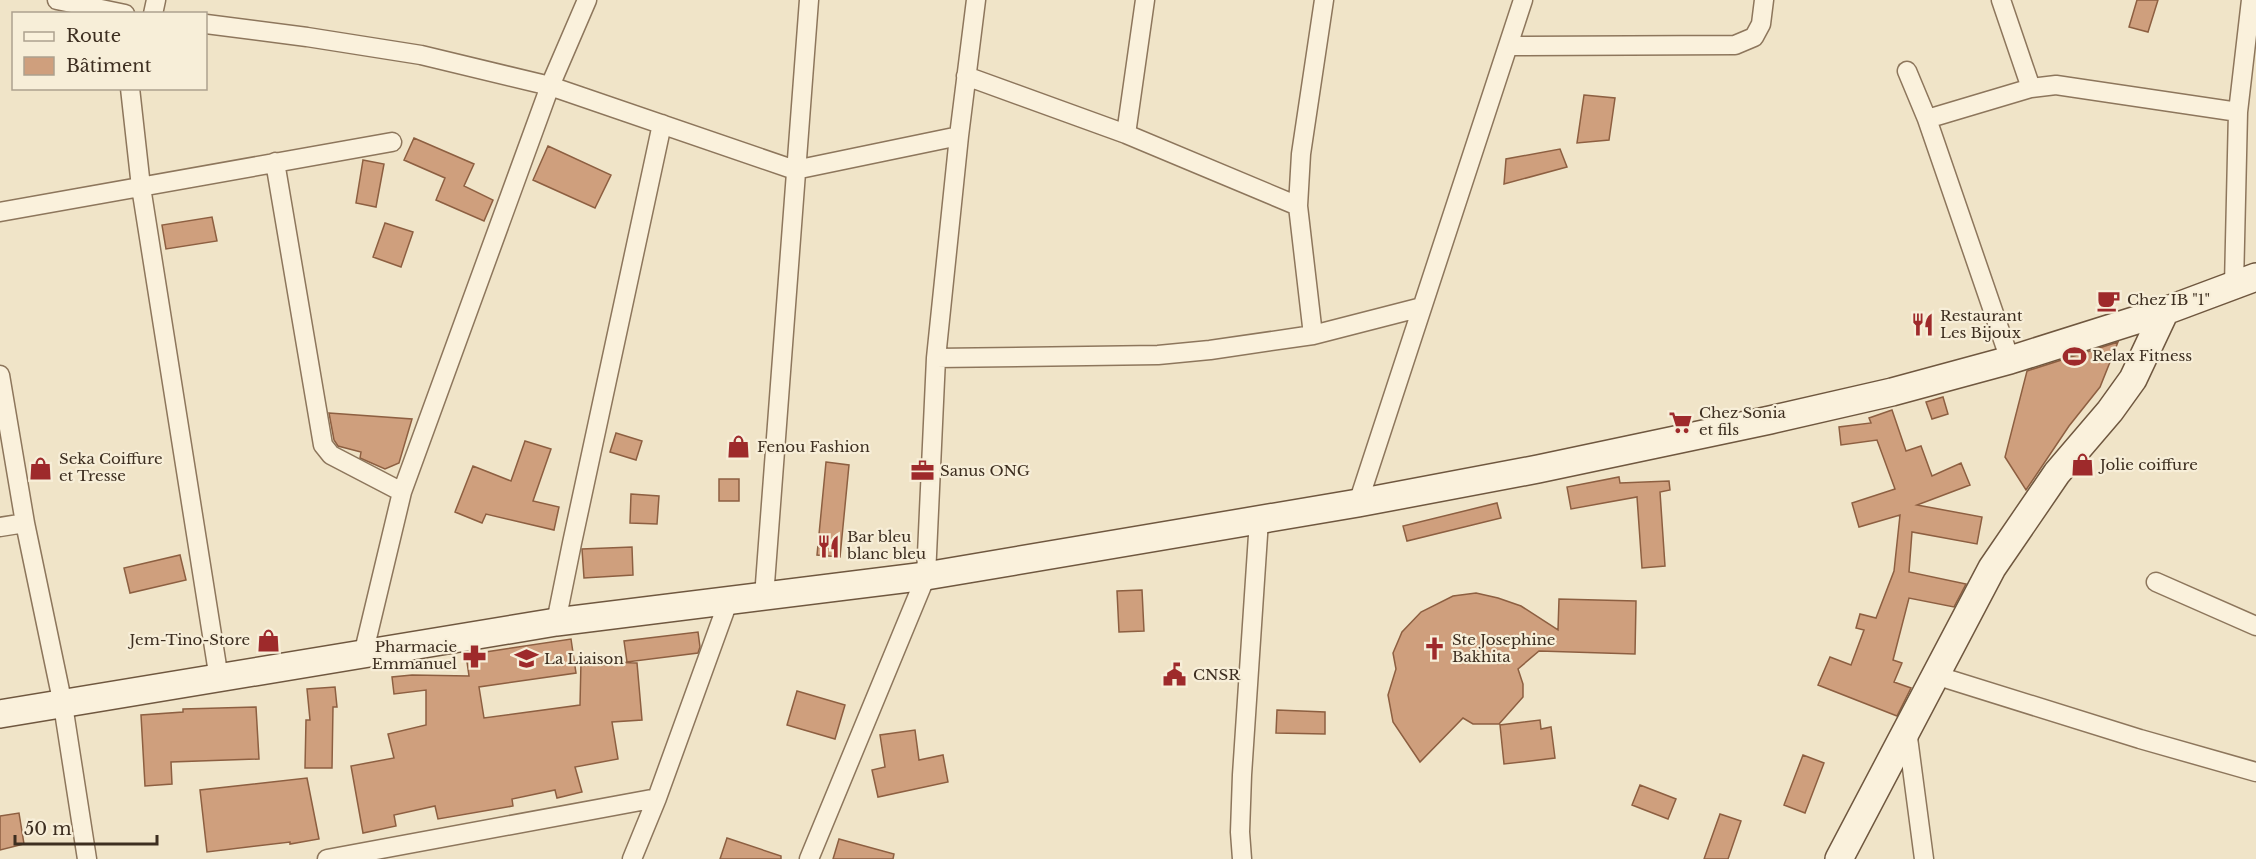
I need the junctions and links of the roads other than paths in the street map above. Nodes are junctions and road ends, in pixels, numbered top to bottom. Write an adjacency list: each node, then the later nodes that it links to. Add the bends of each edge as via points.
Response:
1 (57, 0): 11 (street)
2 (587, 0): 16 (street)
3 (809, 0): 26 (street)
4 (976, 0): 15 (street)
5 (1145, 0): 22 (street)
6 (1324, 0): 28 (street, via 1301,154)
7 (1523, 0): 13 (street)
8 (1764, 0): 13 (street, via 1761,24 1754,37 1735,45)
9 (2001, 0): 17 (street)
10 (2253, 2): 19 (street)
11 (118, 12)
12 (207, 24): 16 (street, via 410,53)
13 (1509, 46): 31 (street)
14 (1907, 71): 20 (street)
15 (966, 76): 22 (street); 23 (street)
16 (550, 86): 21 (street); 37 (street)
17 (2031, 88): 19 (street, via 2056,85); 20 (street)
18 (130, 90): 27 (street)
19 (2238, 111): 30 (street)
20 (1927, 119): 35 (street)
21 (662, 124): 26 (street); 46 (street)
22 (1126, 134): 28 (street)
23 (959, 136): 26 (street); 34 (street)
24 (392, 142): 25 (street)
25 (275, 162): 27 (street); 37 (street, via 323,445 331,455)
26 (795, 170): 44 (street)
27 (141, 187): 29 (street); 50 (street)
28 (1298, 206): 33 (street)
29 (0, 212)
30 (2245, 281): 32 (main road)
31 (1422, 307): 33 (street); 38 (street)
32 (2165, 311): 35 (main road); 49 (main road, via 2133,379 2057,473 1992,568)
33 (1313, 335): 34 (street, via 1158,355)
34 (936, 358): 42 (street)
35 (2010, 360): 38 (main road, via 1770,420)
36 (0, 375): 40 (street)
37 (402, 492): 48 (street)
38 (1358, 503): 39 (main road)
39 (1259, 520): 42 (main road); 60 (street, via 1242,775)
40 (25, 523): 41 (street); 51 (street)
41 (0, 527)
42 (926, 576): 44 (main road); 59 (street)
43 (2156, 582): 47 (street)
44 (764, 597): 45 (main road)
45 (728, 602): 46 (main road); 55 (street)
46 (556, 622): 48 (main road)
47 (2256, 626)
48 (363, 655): 50 (main road)
49 (1935, 675): 53 (main road); 54 (street)
50 (219, 679): 51 (main road)
51 (63, 705): 52 (main road); 56 (street)
52 (0, 714)
53 (1907, 727): 61 (main road); 62 (street)
54 (2256, 772)
55 (657, 798): 57 (street); 58 (street)
56 (87, 859)
57 (327, 859)
58 (632, 859)
59 (809, 859)
60 (1242, 859)
61 (1839, 859)
62 (1924, 859)

